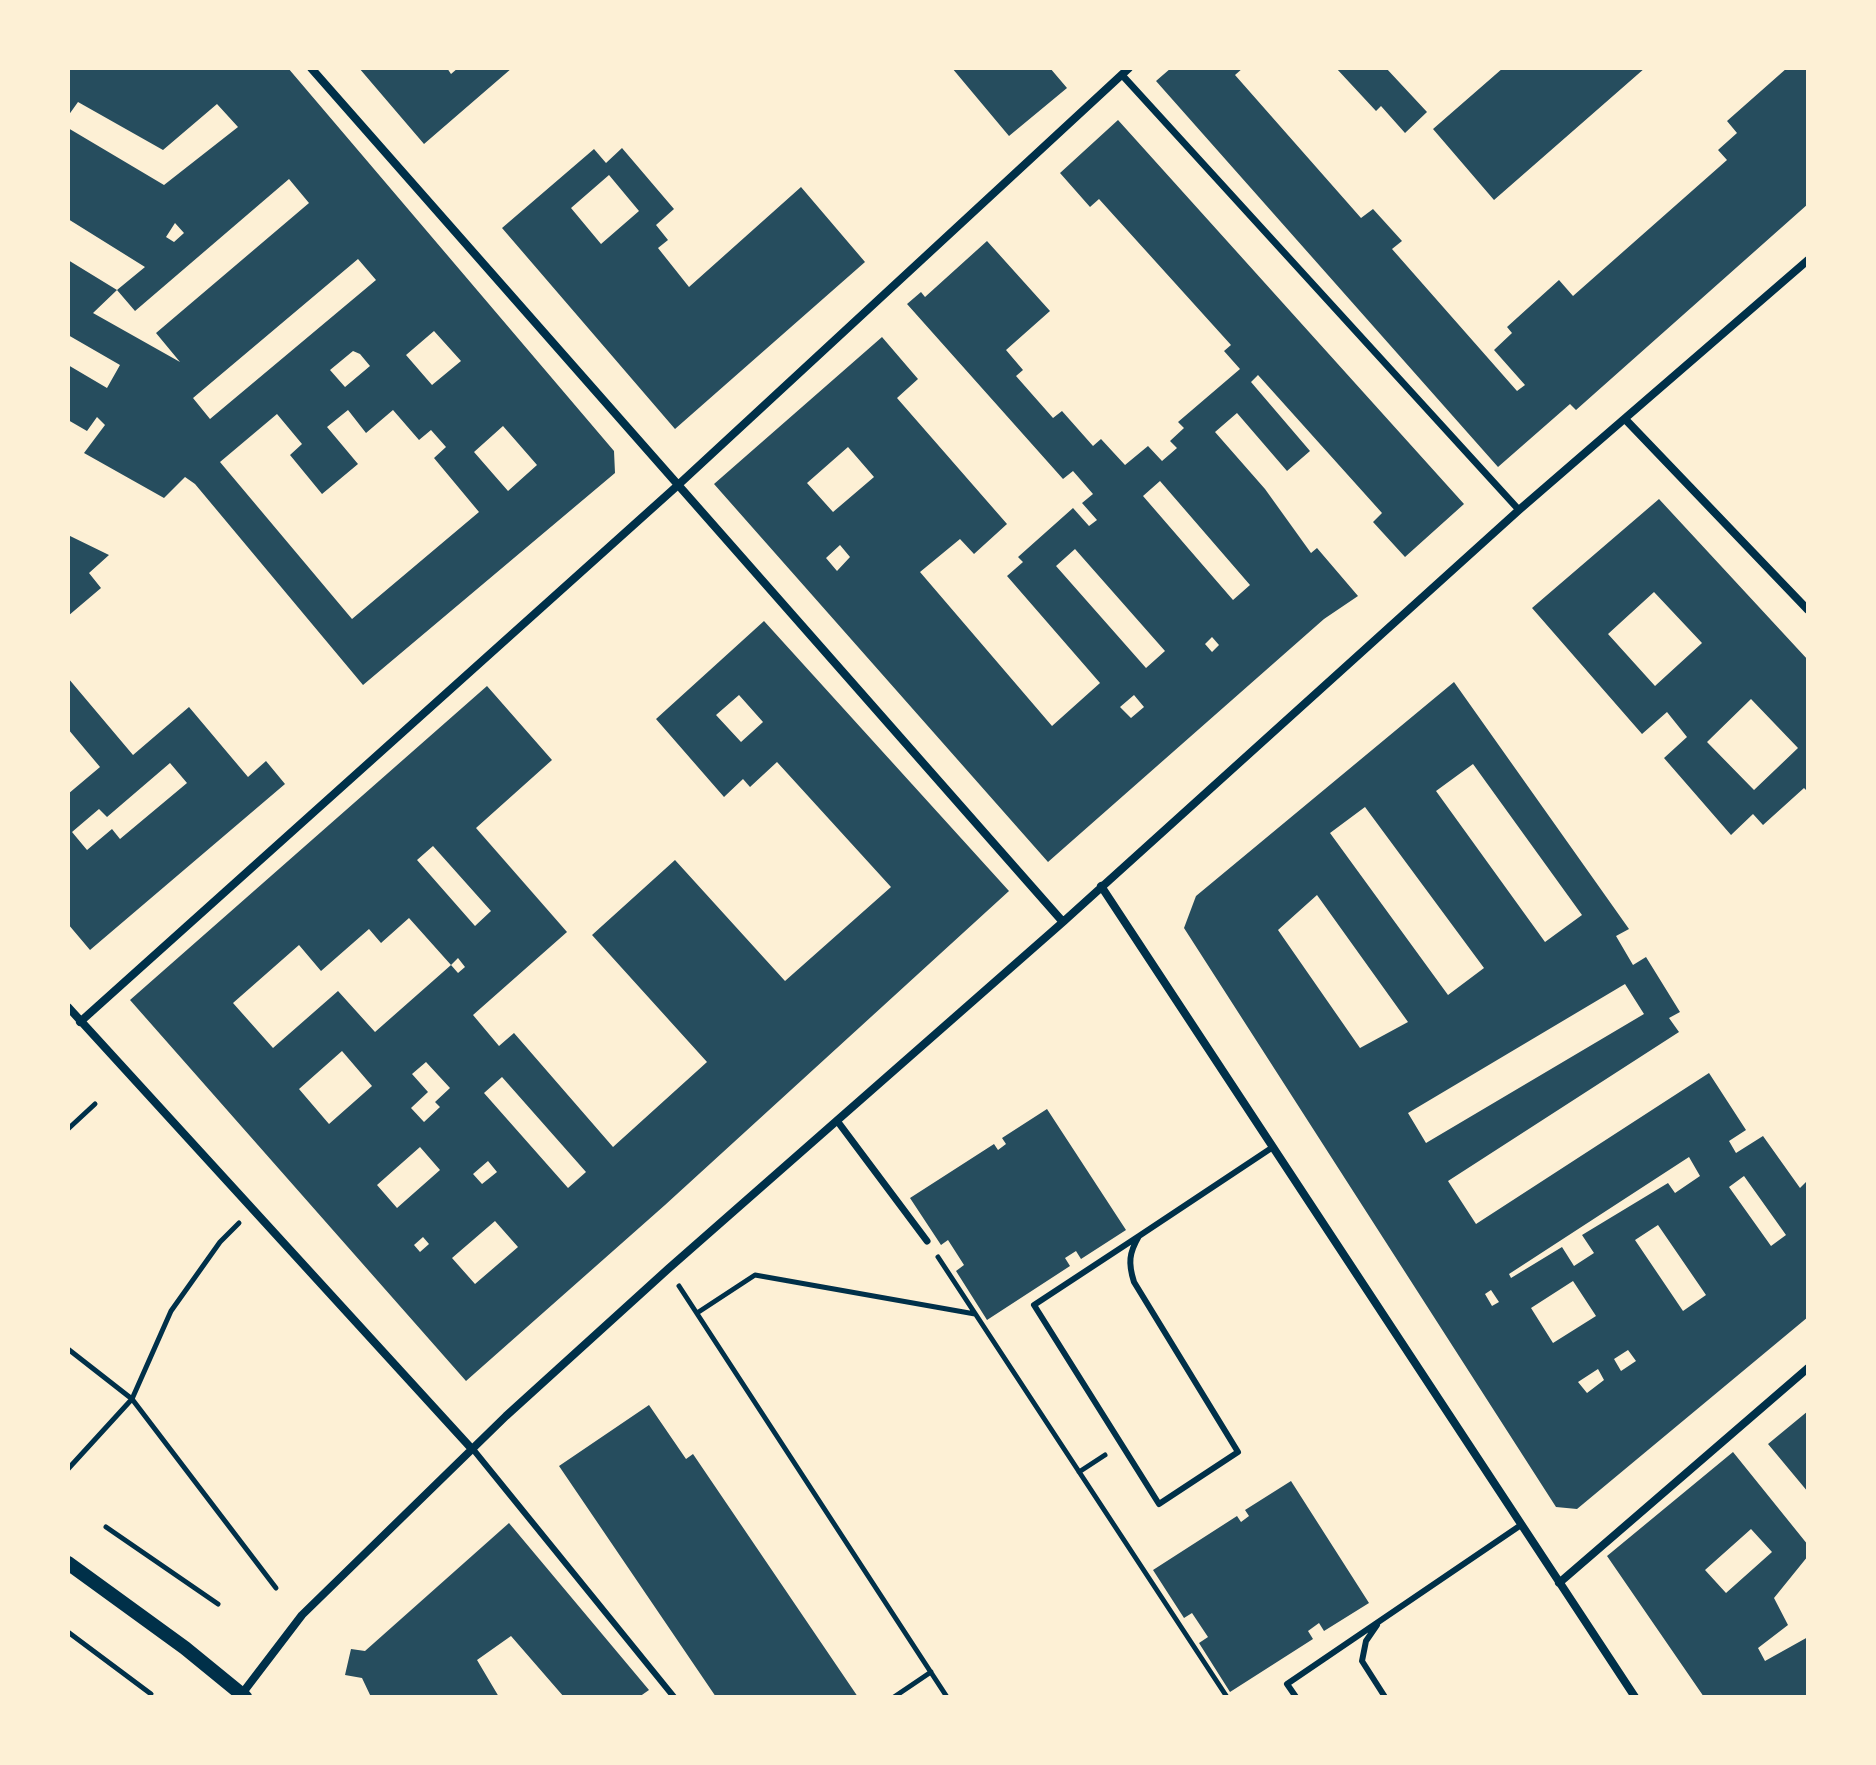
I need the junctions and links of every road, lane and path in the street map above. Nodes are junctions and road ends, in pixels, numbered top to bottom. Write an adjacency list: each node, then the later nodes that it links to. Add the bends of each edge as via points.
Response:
1 (311, 68): 5 (street)
2 (1125, 72): 5 (street); 6 (street)
3 (1808, 260): 4 (street)
4 (1625, 419): 6 (street); 7 (street)
5 (677, 486): 9 (street); 11 (street)
6 (1519, 510): 8 (street)
7 (1808, 610)
8 (1101, 886): 9 (street); 15 (street)
9 (1063, 922): 13 (street)
10 (68, 1007): 11 (street)
11 (80, 1022): 16 (street)
12 (95, 1104): 14 (path)
13 (838, 1122): 18 (street); 19 (street)
14 (68, 1129)
15 (1273, 1147): 17 (lane); 29 (street)
16 (253, 1210): 24 (path, via 220,1242 171,1311); 26 (street)
17 (1139, 1236): 25 (lane, via 1034,1305); 25 (lane, via 1129,1266 1134,1282 1238,1452 1159,1504)
18 (927, 1241): 21 (path)
19 (668, 1269): 20 (path); 26 (street)
20 (697, 1313): 21 (path, via 755,1275); 39 (path)
21 (975, 1314): 28 (path)
22 (68, 1349): 24 (path)
23 (1808, 1368): 32 (street)
24 (132, 1399): 27 (path); 33 (path)
25 (1121, 1444): 28 (path)
26 (471, 1448): 41 (street, via 302,1615); 42 (lane)
27 (68, 1469)
28 (1079, 1472): 45 (path)
29 (1521, 1525): 32 (street); 35 (lane)
30 (106, 1527): 34 (path)
31 (68, 1563): 41 (street)
32 (1559, 1583): 48 (street)
33 (276, 1588)
34 (218, 1604)
35 (1379, 1622): 46 (lane, via 1287,1684); 47 (lane, via 1366,1641 1362,1661)
36 (68, 1632): 37 (path)
37 (113, 1666): 38 (path); 40 (path)
38 (103, 1671)
39 (931, 1672): 43 (path); 44 (path)
40 (151, 1694)
41 (242, 1696)
42 (674, 1697)
43 (894, 1697)
44 (947, 1697)
45 (1227, 1697)
46 (1296, 1697)
47 (1385, 1697)
48 (1635, 1697)

